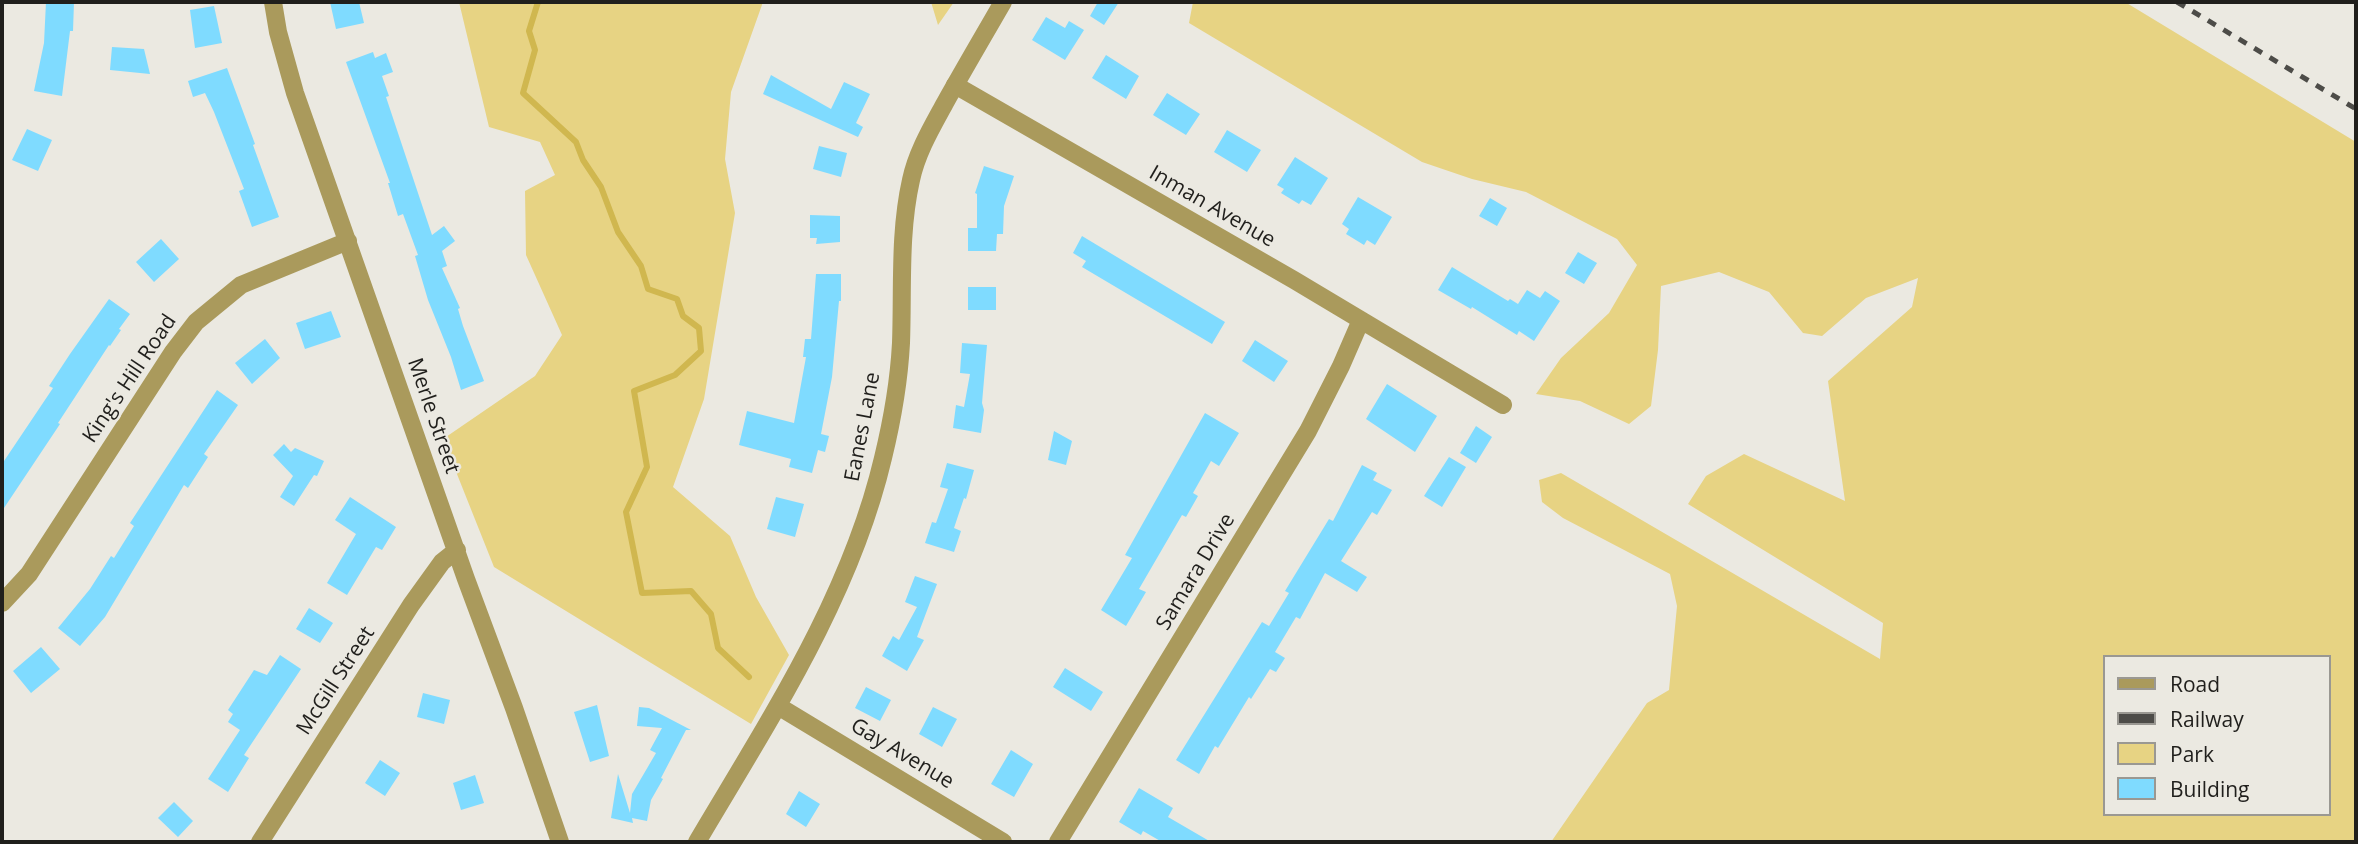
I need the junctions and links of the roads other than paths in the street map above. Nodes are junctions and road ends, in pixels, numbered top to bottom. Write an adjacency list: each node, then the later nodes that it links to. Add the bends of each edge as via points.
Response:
1 (273, 2): 4 (street, Merle Street, via 295,93)
2 (1003, 2): 3 (street, Eanes Lane)
3 (956, 85): 5 (street, Inman Avenue); 9 (street, Eanes Lane, via 928,134 911,179 904,221 897,382 875,489 854,553)
4 (348, 241): 7 (street, Merle Street); 8 (street, King's Hill Road, via 241,285 196,322 29,574)
5 (1361, 320): 6 (street, Inman Avenue); 14 (street, Samara Drive, via 1308,431)
6 (1503, 405)
7 (457, 550): 10 (street, McGill Street, via 442,562 411,605); 11 (street, Merle Street)
8 (2, 603)
9 (778, 706): 12 (street, Eanes Lane); 13 (street, Gay Avenue)
10 (260, 842)
11 (560, 842)
12 (697, 842)
13 (1003, 842)
14 (1058, 842)

